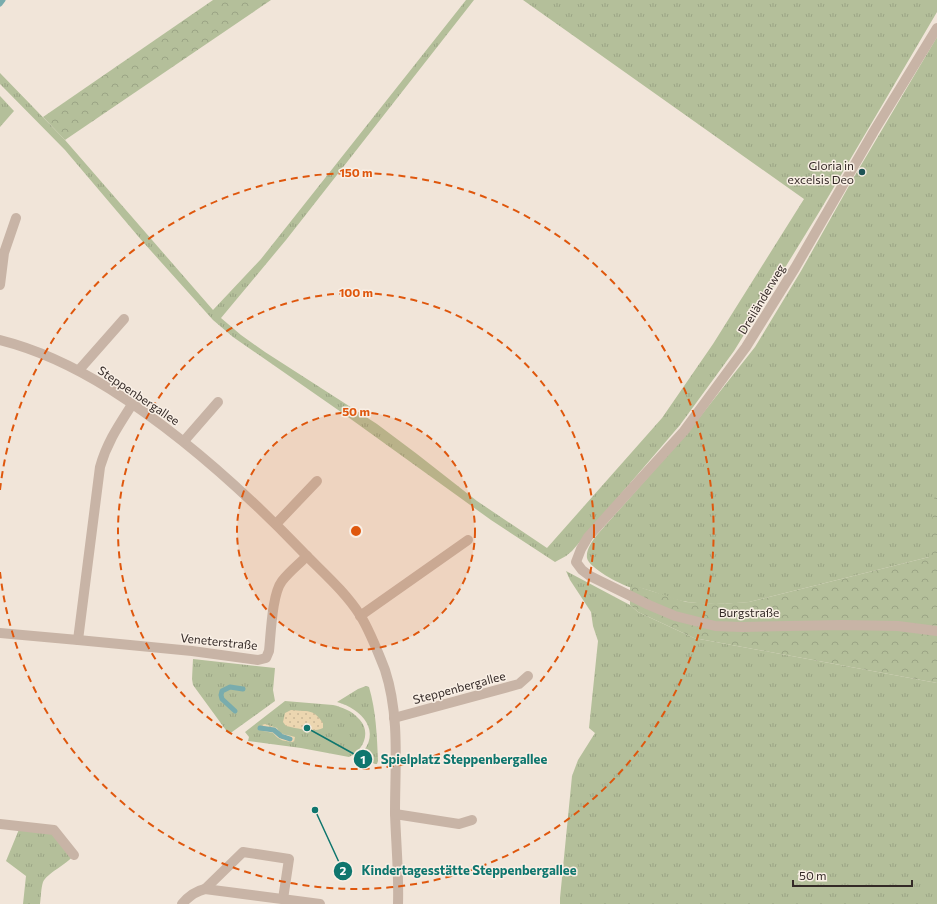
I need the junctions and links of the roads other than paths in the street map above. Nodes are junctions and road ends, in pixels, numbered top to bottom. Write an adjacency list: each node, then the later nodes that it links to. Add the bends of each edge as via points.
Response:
1 (937, 28): 14 (street, Dreiländerweg, via 746,347 684,431 588,538)
2 (16, 218): 3 (street, via 4,253)
3 (0, 285)
4 (124, 319): 6 (street, Steppenbergallee)
5 (0, 340): 6 (street, Steppenbergallee, via 20,345)
6 (79, 370): 8 (street, Steppenbergallee)
7 (218, 402): 9 (street, Steppenbergallee)
8 (133, 403): 9 (street, Steppenbergallee); 18 (street, via 112,436 100,467)
9 (184, 441): 11 (street, Steppenbergallee)
10 (317, 482): 11 (street)
11 (276, 524): 13 (street, Steppenbergallee)
12 (468, 540): 15 (street)
13 (307, 556): 15 (street, Steppenbergallee, via 342,592); 18 (street, Veneterstraße, via 278,588 266,658 258,660)
14 (576, 562): 16 (street, Burgstraße, via 590,576 649,605 675,616 715,626 856,625 898,626)
15 (360, 616): 20 (street, Steppenbergallee, via 385,670)
16 (937, 631)
17 (0, 633): 18 (street, Veneterstraße)
18 (78, 640)
19 (528, 676): 20 (street, Steppenbergallee, via 519,684)
20 (394, 718): 21 (street, Steppenbergallee)
21 (395, 814): 22 (street, via 459,824); 29 (street, Steppenbergallee)
22 (472, 820)
23 (0, 824): 24 (street, via 54,830)
24 (74, 855)
25 (205, 889): 26 (street); 26 (street, via 243,852 289,858); 27 (street, via 199,890)
26 (283, 899): 28 (street)
27 (182, 904)
28 (320, 904)
29 (398, 904)

